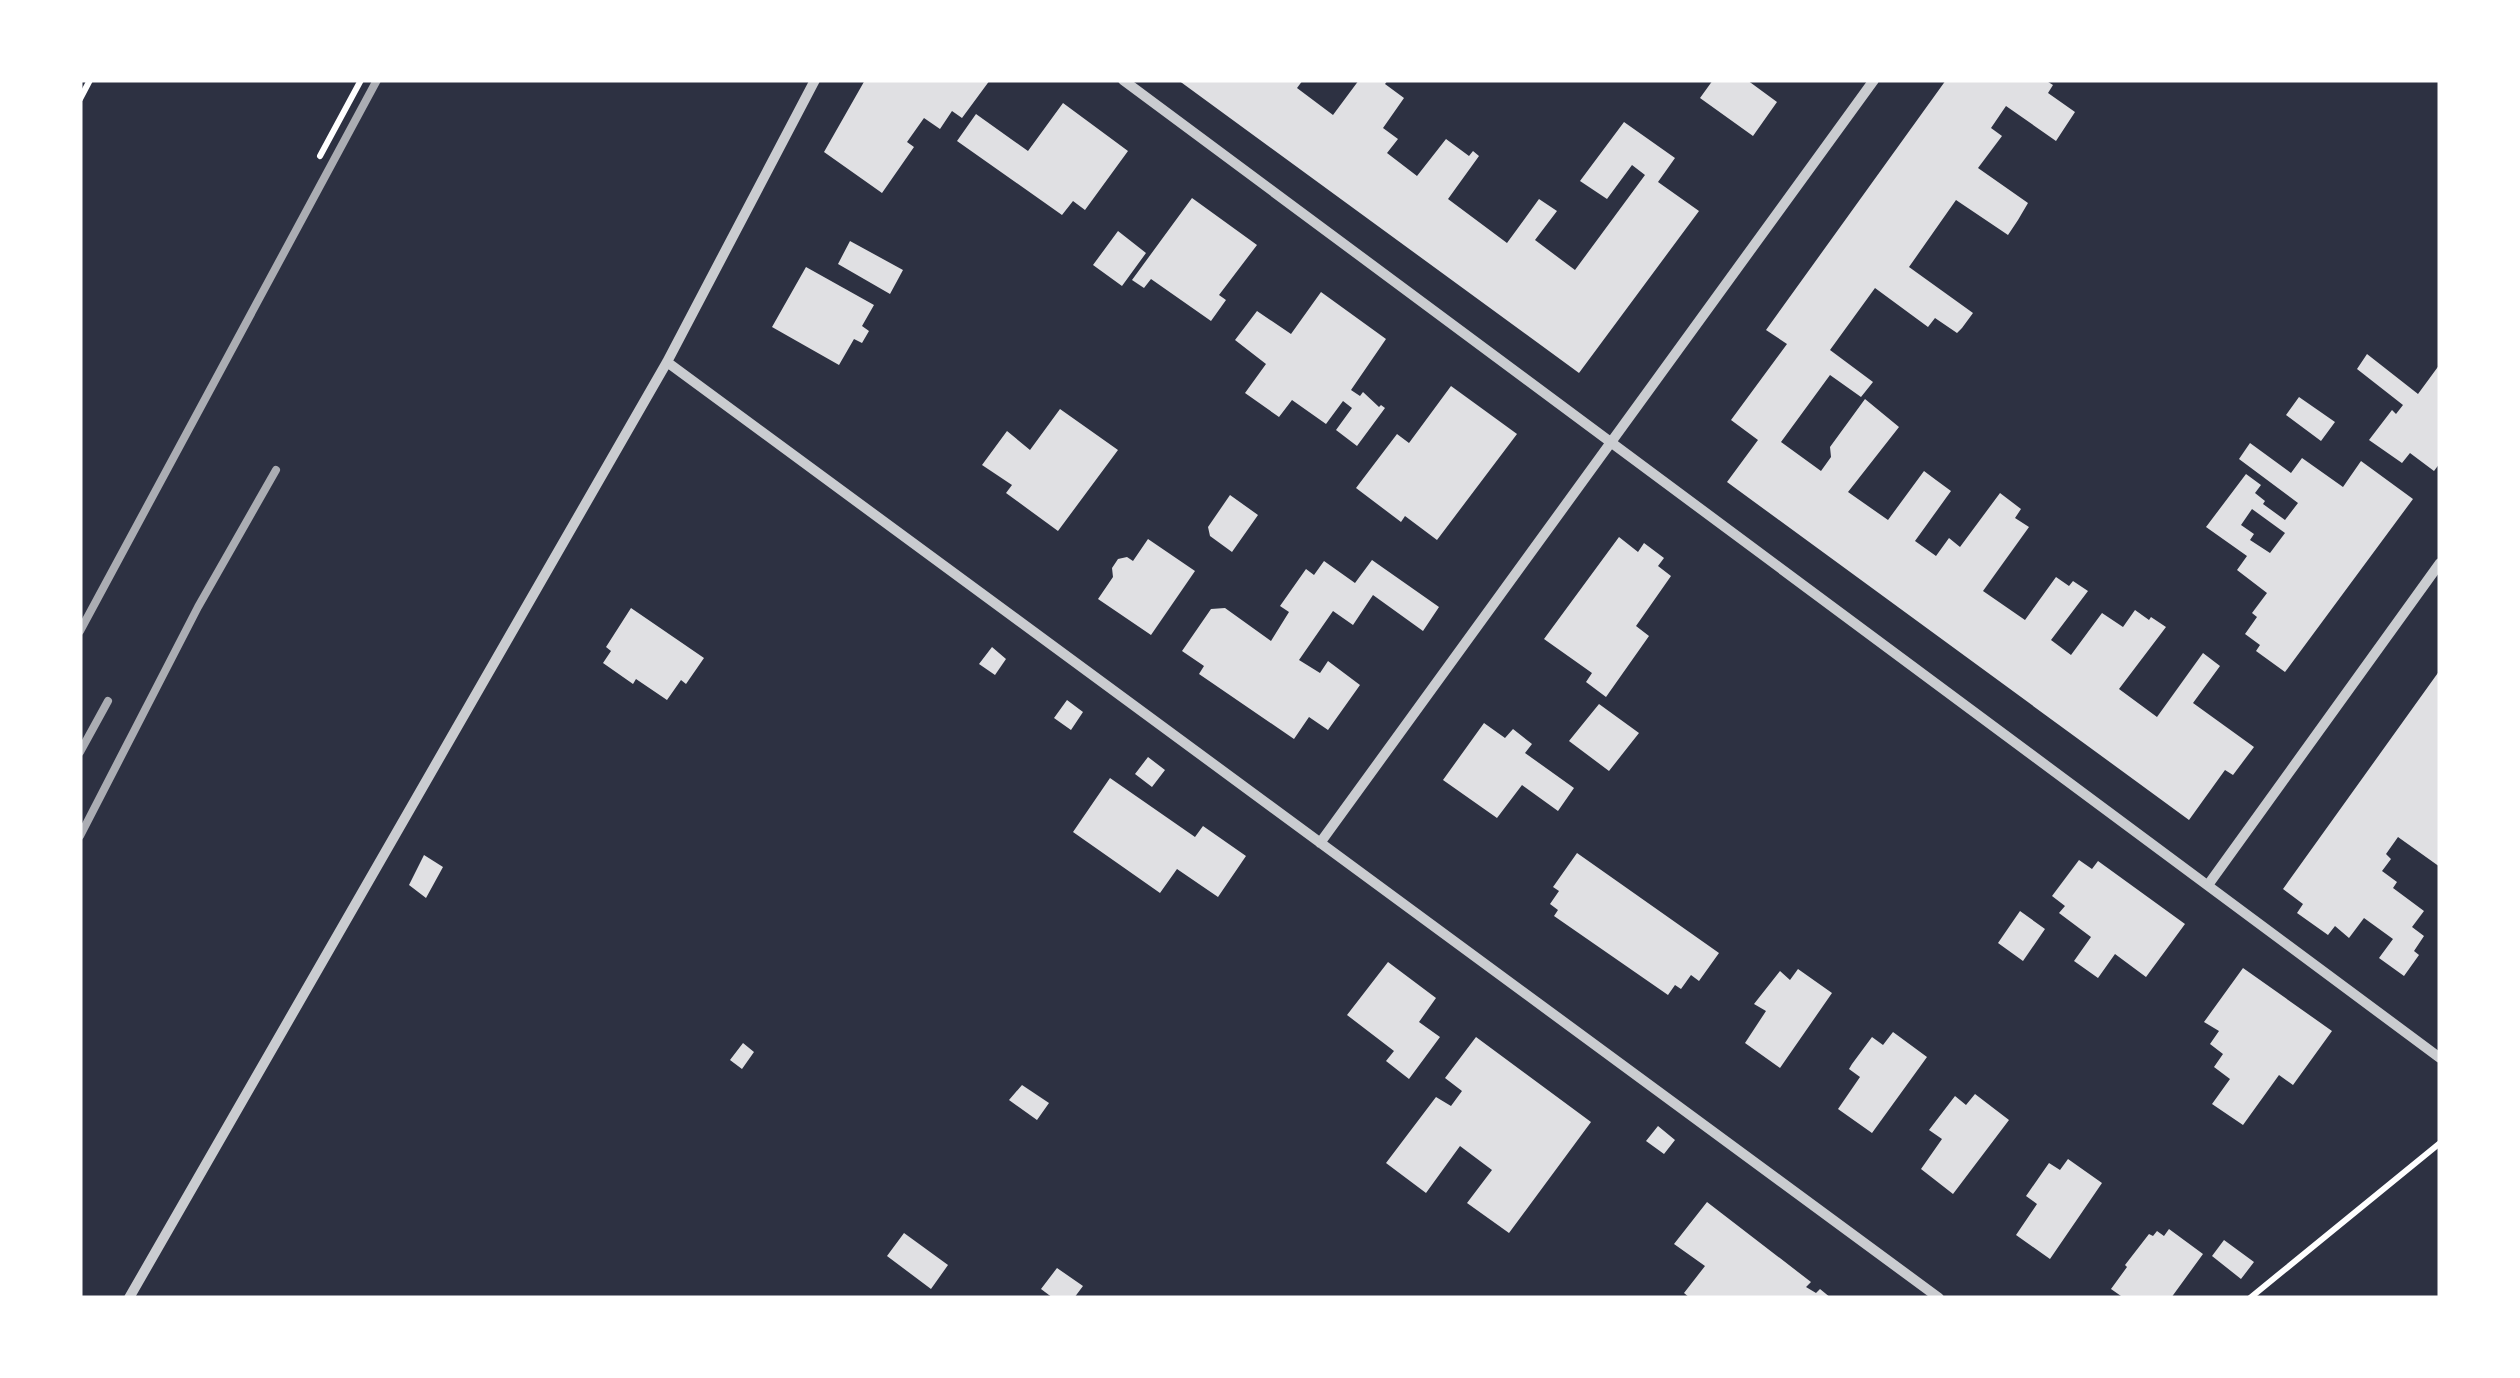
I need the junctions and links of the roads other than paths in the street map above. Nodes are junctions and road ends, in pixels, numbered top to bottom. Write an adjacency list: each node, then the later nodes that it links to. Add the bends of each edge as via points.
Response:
1 (815, 80): 4 (street)
2 (1123, 80): 5 (street)
3 (1874, 80): 5 (street)
4 (667, 362): 7 (street); 10 (street)
5 (1611, 442): 7 (street); 8 (street)
6 (2440, 563): 8 (street)
7 (1320, 843): 11 (street)
8 (2208, 885): 9 (street)
9 (2440, 1058)
10 (129, 1298)
11 (1939, 1298)

